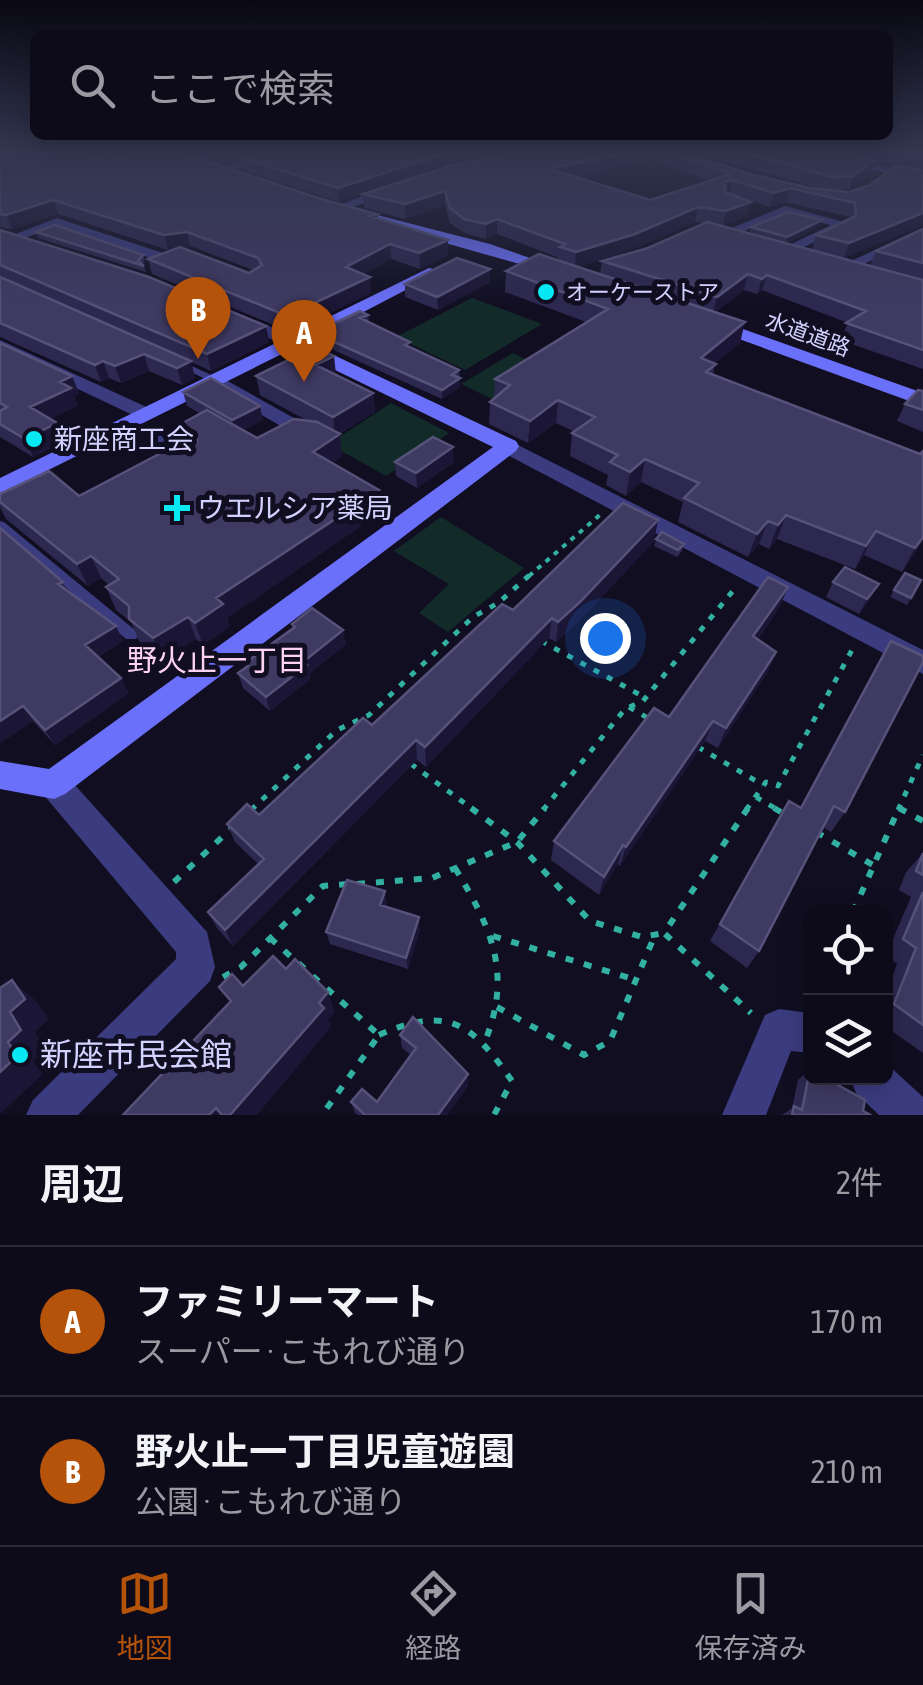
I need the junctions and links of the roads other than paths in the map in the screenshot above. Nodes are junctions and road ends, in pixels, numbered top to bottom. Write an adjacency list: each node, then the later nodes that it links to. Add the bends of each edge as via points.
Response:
1 (335, 204): 10 (street, via 328,206)
2 (744, 206): 3 (street)
3 (770, 216): 7 (street); 12 (street, via 785,210 844,224)
4 (73, 228): 8 (street, via 56,222); 8 (street, via 36,247); 14 (street)
5 (702, 228): 7 (street)
6 (922, 233): 15 (street)
7 (724, 234): 9 (street)
8 (6, 236)
9 (751, 242)
10 (485, 246): 18 (street); 21 (street)
11 (770, 246): 12 (street)
12 (788, 251): 15 (street)
13 (184, 252): 14 (street)
14 (166, 259): 16 (street)
15 (832, 262): 17 (street)
16 (148, 268)
17 (878, 274)
18 (572, 275)
19 (220, 312): 21 (street)
20 (692, 316): 25 (street, 水道道路)
21 (291, 341): 24 (street); 28 (street)
22 (0, 345): 26 (street)
23 (165, 357): 24 (lane)
24 (215, 380): 26 (street); 27 (street)
25 (921, 398)
26 (139, 417): 29 (lane); 30 (street)
27 (312, 436)
28 (508, 446): 33 (street); 35 (street)
29 (196, 461)
30 (0, 487)
31 (0, 526): 32 (lane)
32 (131, 635)
33 (923, 663)
34 (0, 775): 35 (street)
35 (54, 784): 38 (street, via 194,946 196,967)
36 (803, 1032): 39 (street, via 779,1029)
37 (878, 1085): 40 (street)
38 (48, 1115)
39 (744, 1115)
40 (910, 1115)

